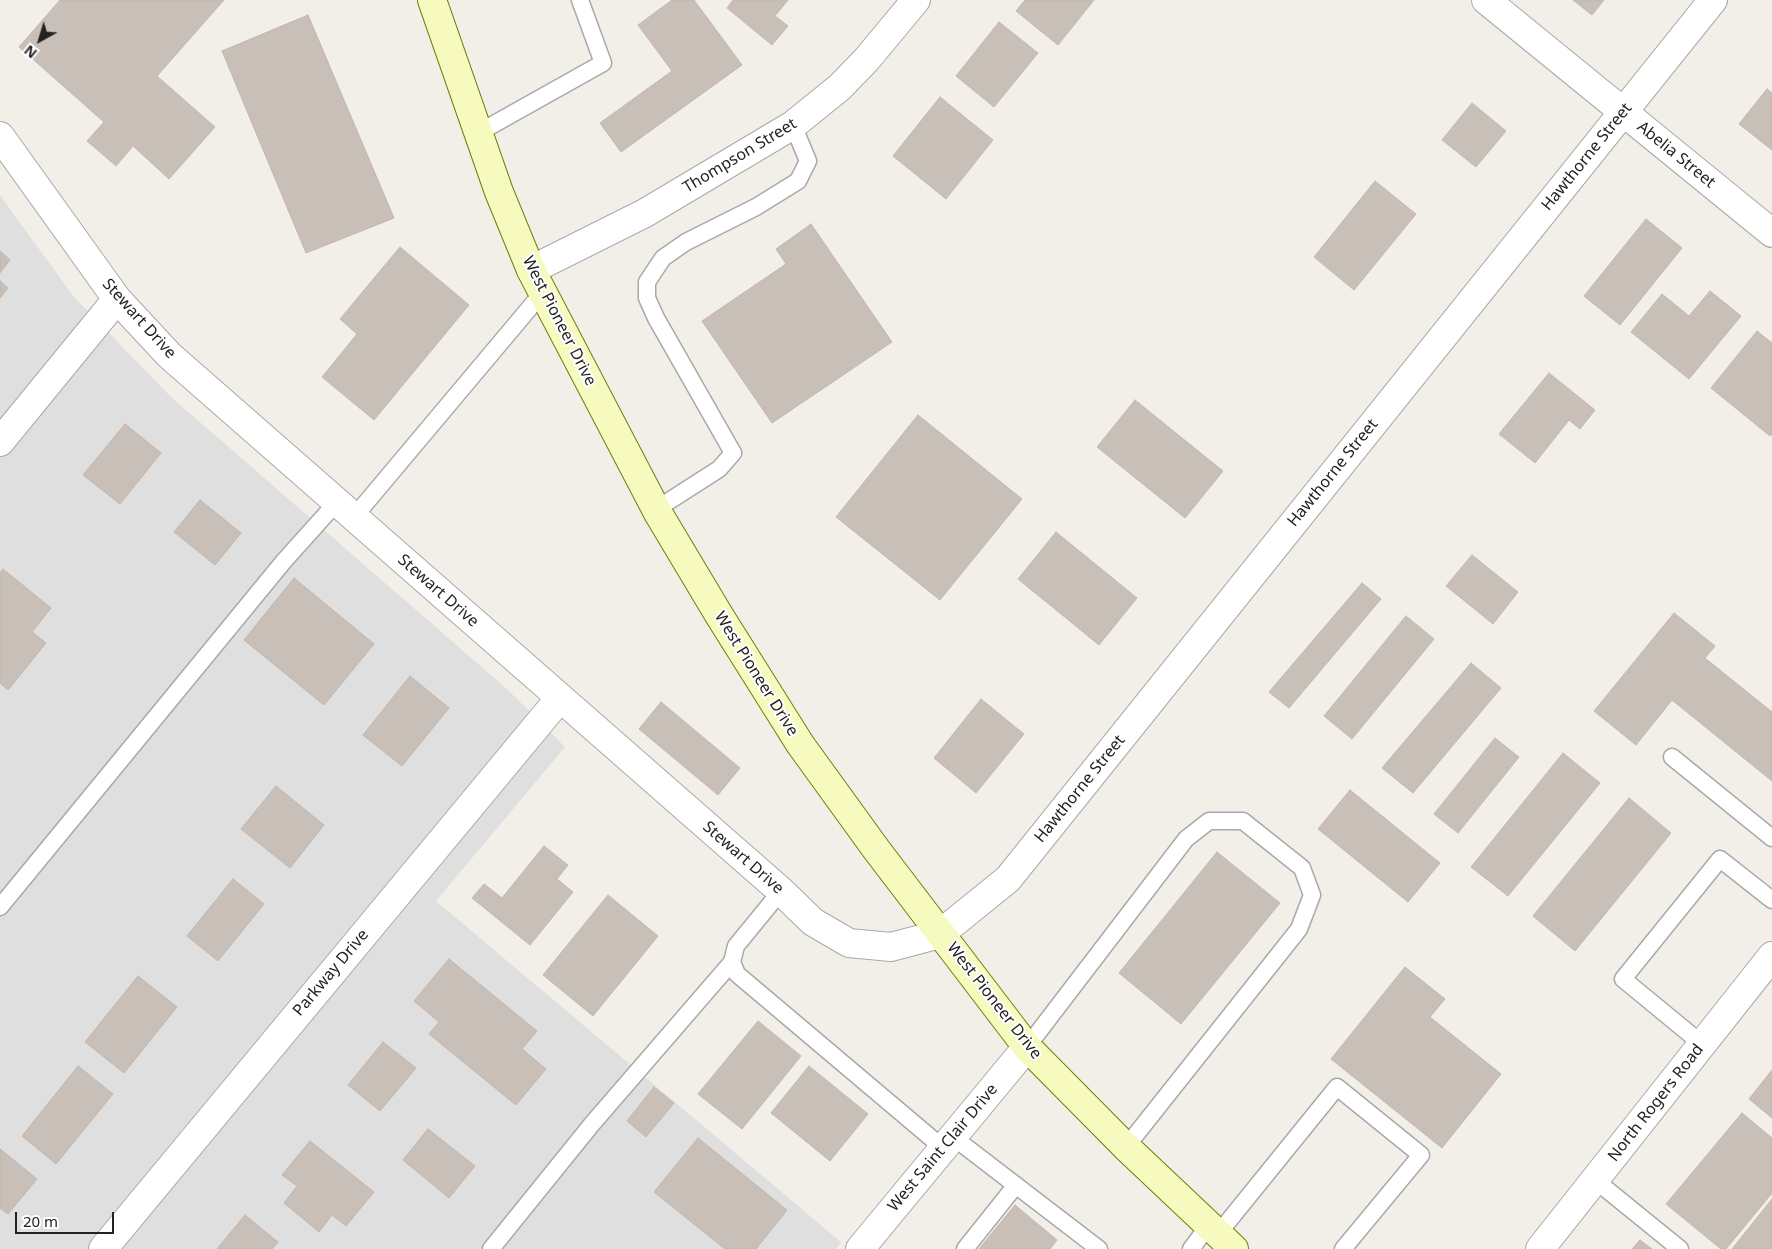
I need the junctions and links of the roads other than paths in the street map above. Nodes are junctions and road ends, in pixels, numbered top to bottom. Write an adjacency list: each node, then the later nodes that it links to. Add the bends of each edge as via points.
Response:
1 (432, 0): 8 (main road, West Pioneer Drive)
2 (580, 0): 8 (lane, via 602,63)
3 (916, 0): 7 (street, Thompson Street, via 840,87)
4 (1486, 0): 6 (street, Abelia Street)
5 (1713, 0): 6 (street, Hawthorne Street)
6 (1624, 112): 10 (street, Abelia Street); 22 (street, Hawthorne Street, via 1008,878)
7 (793, 125): 11 (street, Thompson Street); 15 (lane, via 808,161 798,182 686,242 663,258 647,282 647,298 656,318 733,453 720,469)
8 (478, 134): 11 (main road, West Pioneer Drive)
9 (0, 136): 12 (street, Stewart Drive)
10 (1772, 233)
11 (537, 281): 14 (lane); 15 (main road, West Pioneer Drive)
12 (117, 299): 13 (street); 14 (street, Stewart Drive, via 169,355)
13 (0, 442)
14 (346, 510): 16 (street, Stewart Drive); 21 (lane, via 284,561)
15 (655, 510): 22 (main road, West Pioneer Drive, via 800,744)
16 (560, 698): 19 (street, Stewart Drive); 32 (street, Parkway Drive)
17 (1672, 757): 18 (lane)
18 (1772, 838)
19 (781, 891): 22 (street, Stewart Drive, via 813,922 849,943 891,947); 24 (lane, via 736,946)
20 (1772, 900): 25 (lane, via 1720,859 1623,979)
21 (0, 906)
22 (940, 934): 26 (main road, West Pioneer Drive)
23 (1772, 956): 25 (street, North Rogers Road)
24 (732, 962): 27 (lane, via 737,974); 33 (lane, via 592,1124)
25 (1702, 1044): 29 (street, North Rogers Road)
26 (1026, 1047): 27 (street, West Saint Clair Drive); 28 (main road, West Pioneer Drive); 28 (lane, via 1186,839 1209,821 1243,821 1302,868 1312,896 1299,929)
27 (948, 1143): 30 (lane); 34 (street, West Saint Clair Drive)
28 (1126, 1147): 31 (main road, West Pioneer Drive)
29 (1595, 1180): 39 (street, North Rogers Road); 40 (lane)
30 (1016, 1185): 35 (lane); 36 (lane)
31 (1221, 1236): 37 (lane); 38 (lane, via 1338,1087 1421,1155)
32 (103, 1249)
33 (491, 1249)
34 (860, 1249)
35 (965, 1249)
36 (1099, 1249)
37 (1191, 1249)
38 (1342, 1249)
39 (1540, 1249)
40 (1680, 1249)

